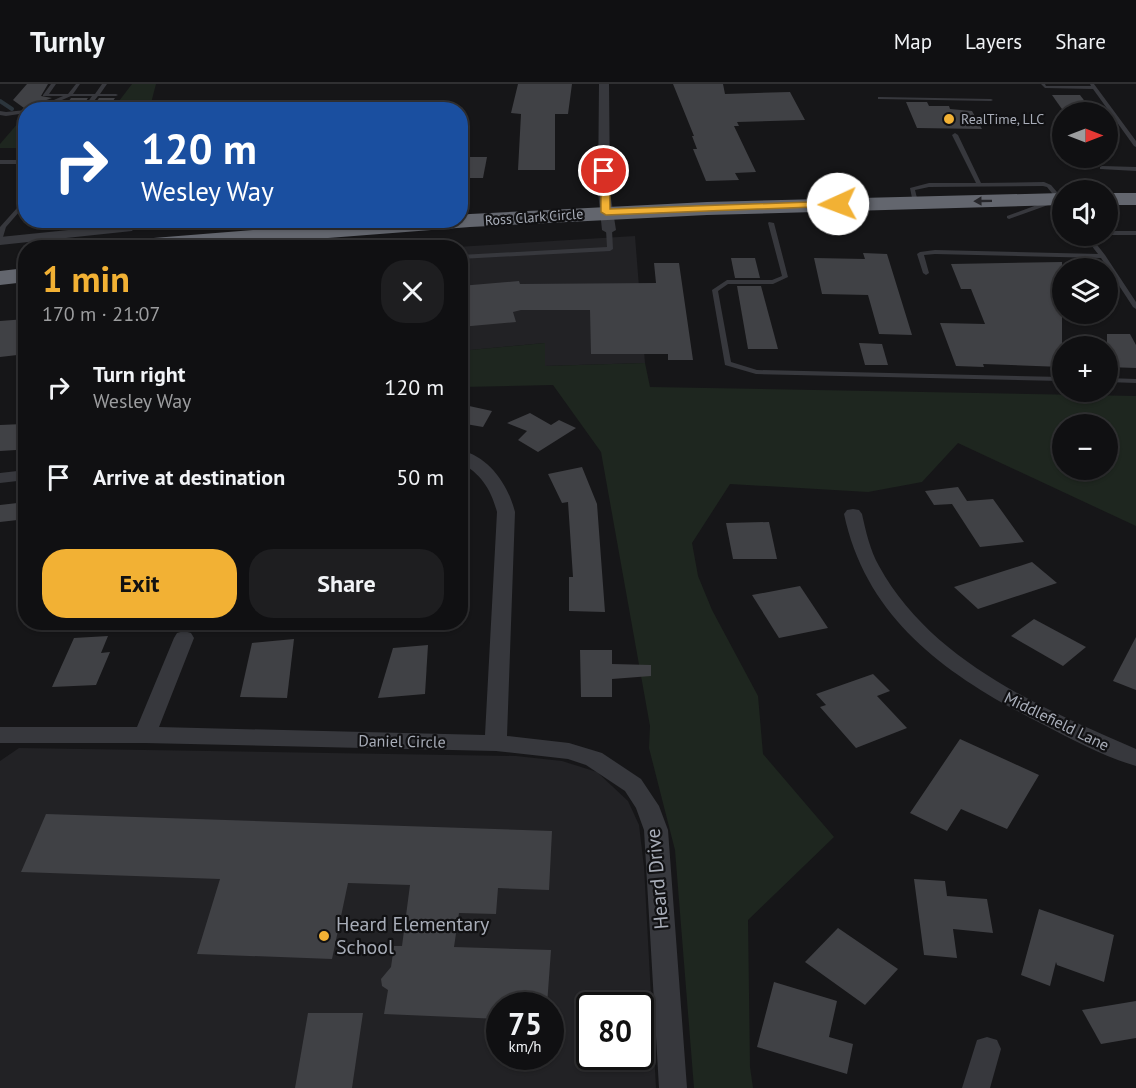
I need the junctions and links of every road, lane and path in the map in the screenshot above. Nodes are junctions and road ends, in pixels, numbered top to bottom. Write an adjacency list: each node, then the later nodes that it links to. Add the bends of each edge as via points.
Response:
1 (54, 84): 9 (lane, via 45,95)
2 (78, 84): 9 (lane)
3 (105, 84): 7 (lane)
4 (604, 84): 29 (street)
5 (1043, 84): 6 (lane)
6 (1093, 86): 18 (lane)
7 (96, 95): 8 (lane); 9 (lane); 13 (lane)
8 (116, 95)
9 (69, 96): 12 (lane)
10 (880, 98): 11 (lane)
11 (991, 100)
12 (54, 102)
13 (90, 102)
14 (18, 112): 15 (lane)
15 (3, 114): 16 (lane)
16 (0, 121)
17 (955, 135): 23 (lane)
18 (1136, 146)
19 (0, 162): 20 (lane)
20 (18, 162)
21 (1102, 168): 22 (lane)
22 (1136, 169)
23 (979, 184): 24 (lane, via 1044,184); 25 (lane, via 914,187)
24 (1052, 191)
25 (915, 202): 26 (highway, Ross Clark Circle, one-way to 25); 29 (highway, Ross Clark Circle)
26 (1052, 205)
27 (1052, 207): 30 (highway, Ross Clark Circle, via 1009,217)
28 (18, 209): 36 (lane, via 3,227)
29 (607, 221): 30 (highway, Ross Clark Circle); 31 (highway, Ross Clark Circle); 38 (highway, Ross Clark Circle); 41 (lane, via 610,249)
30 (771, 223): 48 (lane, via 785,277 773,282 727,282 715,290 728,363 756,372)
31 (468, 225)
32 (80, 228): 36 (street)
33 (350, 228): 37 (highway, Ross Clark Circle)
34 (1118, 233): 35 (lane)
35 (1136, 233)
36 (0, 239)
37 (203, 240)
38 (420, 240)
39 (1095, 246): 40 (lane)
40 (1103, 256): 44 (lane, via 935,252 920,254); 47 (lane)
41 (468, 257)
42 (18, 258): 43 (highway)
43 (0, 259)
44 (926, 273)
45 (18, 276): 46 (highway)
46 (0, 278)
47 (1136, 307)
48 (1052, 379)
49 (1118, 380): 50 (lane)
50 (1136, 381)
51 (468, 459): 58 (street, via 495,481 506,512)
52 (18, 476): 53 (street)
53 (0, 478)
54 (853, 514): 59 (street, Middlefield Lane, via 863,550 879,582 908,619 948,657 1032,711)
55 (184, 638): 57 (street)
56 (0, 735): 57 (street, Daniel Circle)
57 (146, 735): 58 (street, Daniel Circle)
58 (496, 743): 61 (street, Heard Drive, via 569,751 594,759 633,785 647,806 656,830)
59 (1136, 758)
60 (987, 1049): 62 (street)
61 (673, 1088)
62 (975, 1088)

